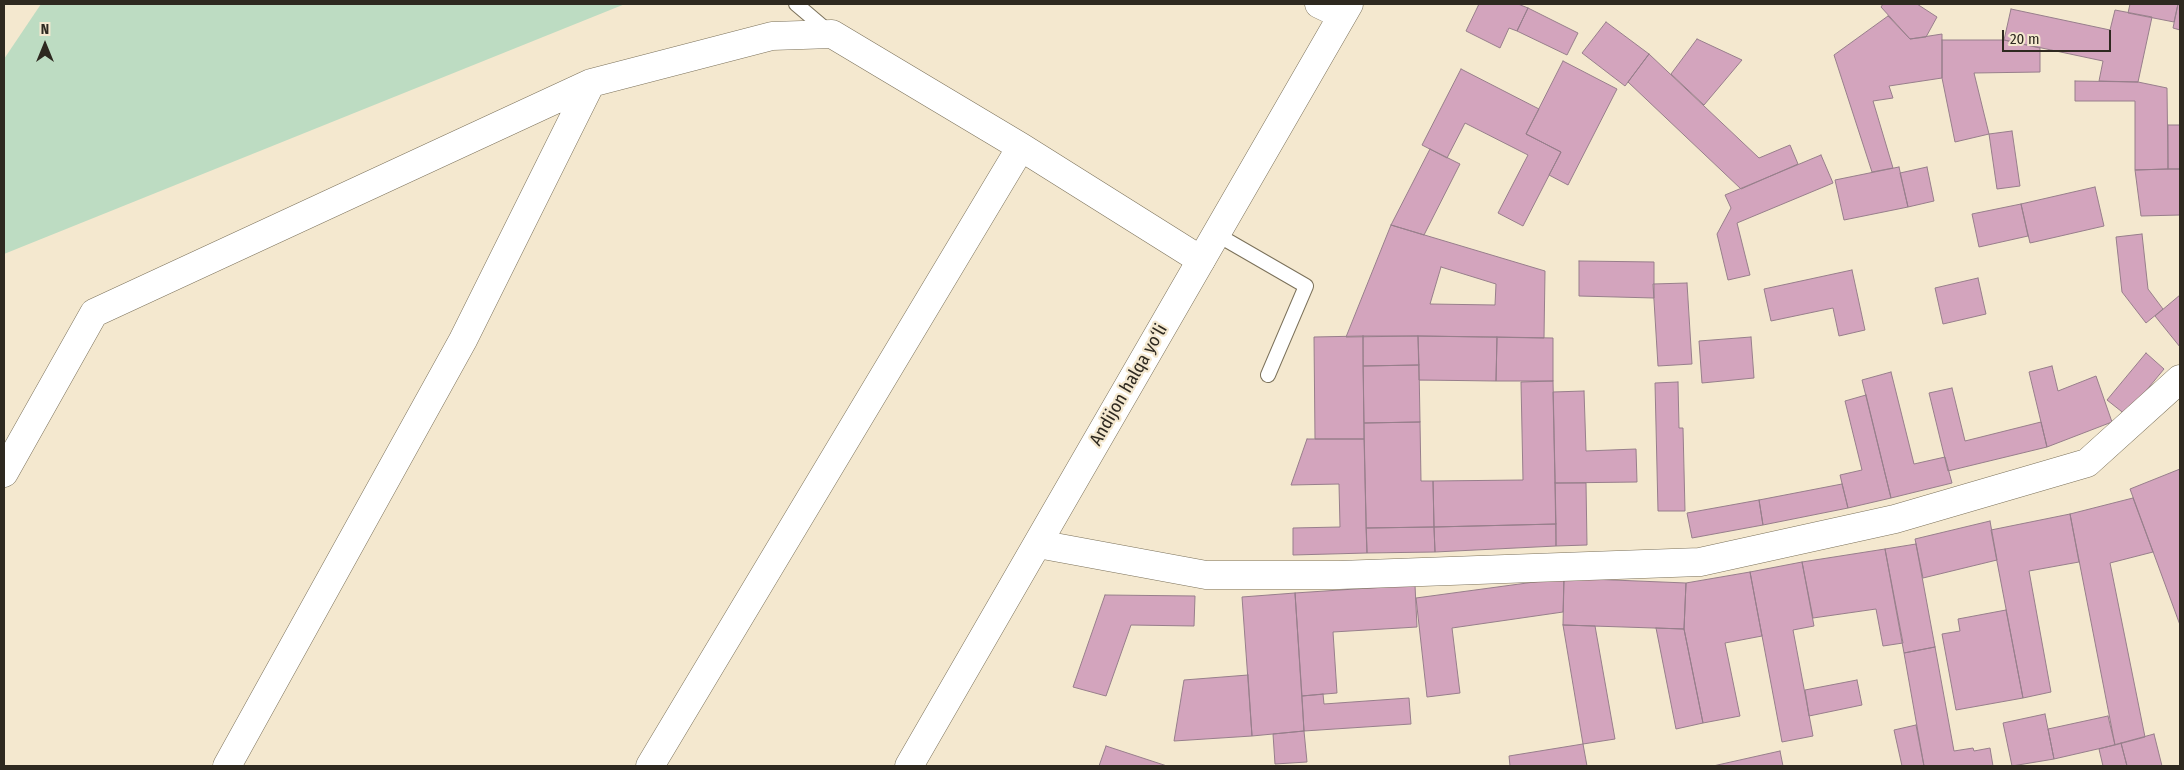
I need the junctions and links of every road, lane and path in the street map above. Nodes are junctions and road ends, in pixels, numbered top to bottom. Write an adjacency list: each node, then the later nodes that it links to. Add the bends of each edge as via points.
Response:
1 (796, 4): 3 (lane)
2 (1337, 8): 6 (main road, Andijon halqa yo‘li)
3 (832, 34): 4 (main road, via 772,36); 5 (main road)
4 (591, 83): 10 (main road, via 94,313); 12 (main road, via 463,340)
5 (1021, 147): 7 (main road); 13 (main road)
6 (1216, 234): 7 (main road, Andijon halqa yo‘li); 8 (lane, via 1306,286)
7 (1201, 260): 11 (main road, Andijon halqa yo‘li)
8 (1268, 375)
9 (2180, 378): 11 (main road, via 2087,463 1895,519 1700,562 1339,575 1206,575)
10 (4, 473)
11 (1038, 544): 14 (main road, Andijon halqa yo‘li)
12 (227, 766)
13 (650, 766)
14 (908, 766)

